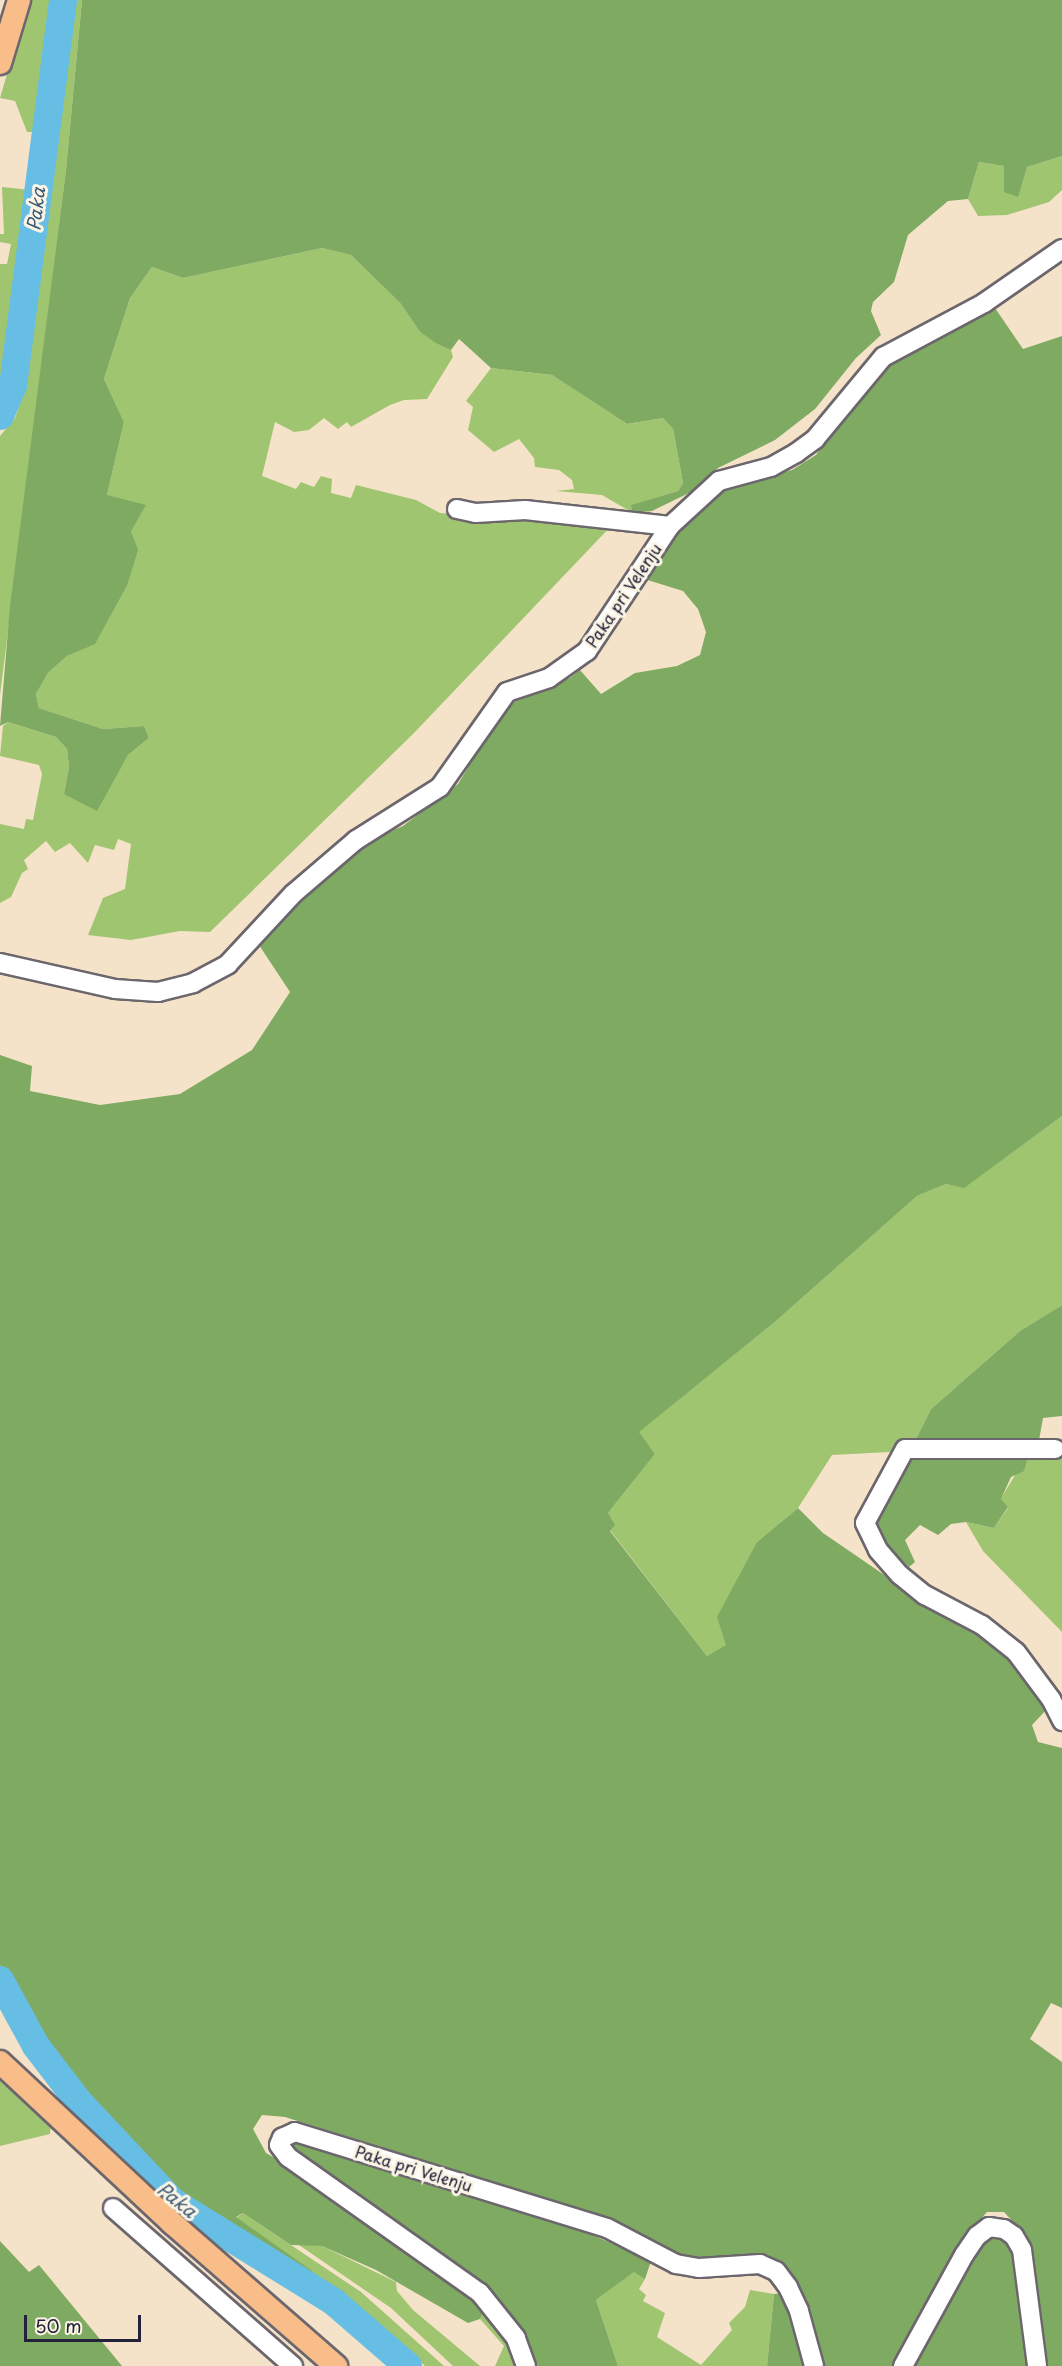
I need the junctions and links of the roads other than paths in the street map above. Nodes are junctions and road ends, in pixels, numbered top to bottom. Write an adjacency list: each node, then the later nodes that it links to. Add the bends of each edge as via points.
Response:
1 (19, 0): 2 (main road)
2 (0, 63)
3 (1062, 249): 5 (street, Paka pri Velenju, via 984,303 883,357 815,439 771,467 719,481)
4 (457, 509): 5 (street, via 476,513 525,510)
5 (670, 526): 6 (street, Paka pri Velenju, via 587,651 549,678 507,692 440,787 356,840 293,894 228,964 193,984 158,992 115,989)
6 (0, 963)
7 (1055, 1449): 8 (street, via 905,1449 865,1523 873,1543 900,1575 925,1595 981,1625 1016,1652 1045,1689)
8 (1062, 1722)
9 (0, 2062): 12 (main road, via 172,2223)
10 (113, 2208): 11 (street)
11 (293, 2366)
12 (336, 2366)
13 (526, 2366): 14 (street, Paka pri Velenju, via 516,2338 480,2294 347,2195 288,2157 279,2145 287,2133 295,2132 607,2228 676,2264 699,2268 760,2264 776,2271 799,2311)
14 (814, 2366)
15 (903, 2366): 16 (street, via 964,2255 989,2227 1009,2232 1022,2250)
16 (1036, 2366)

